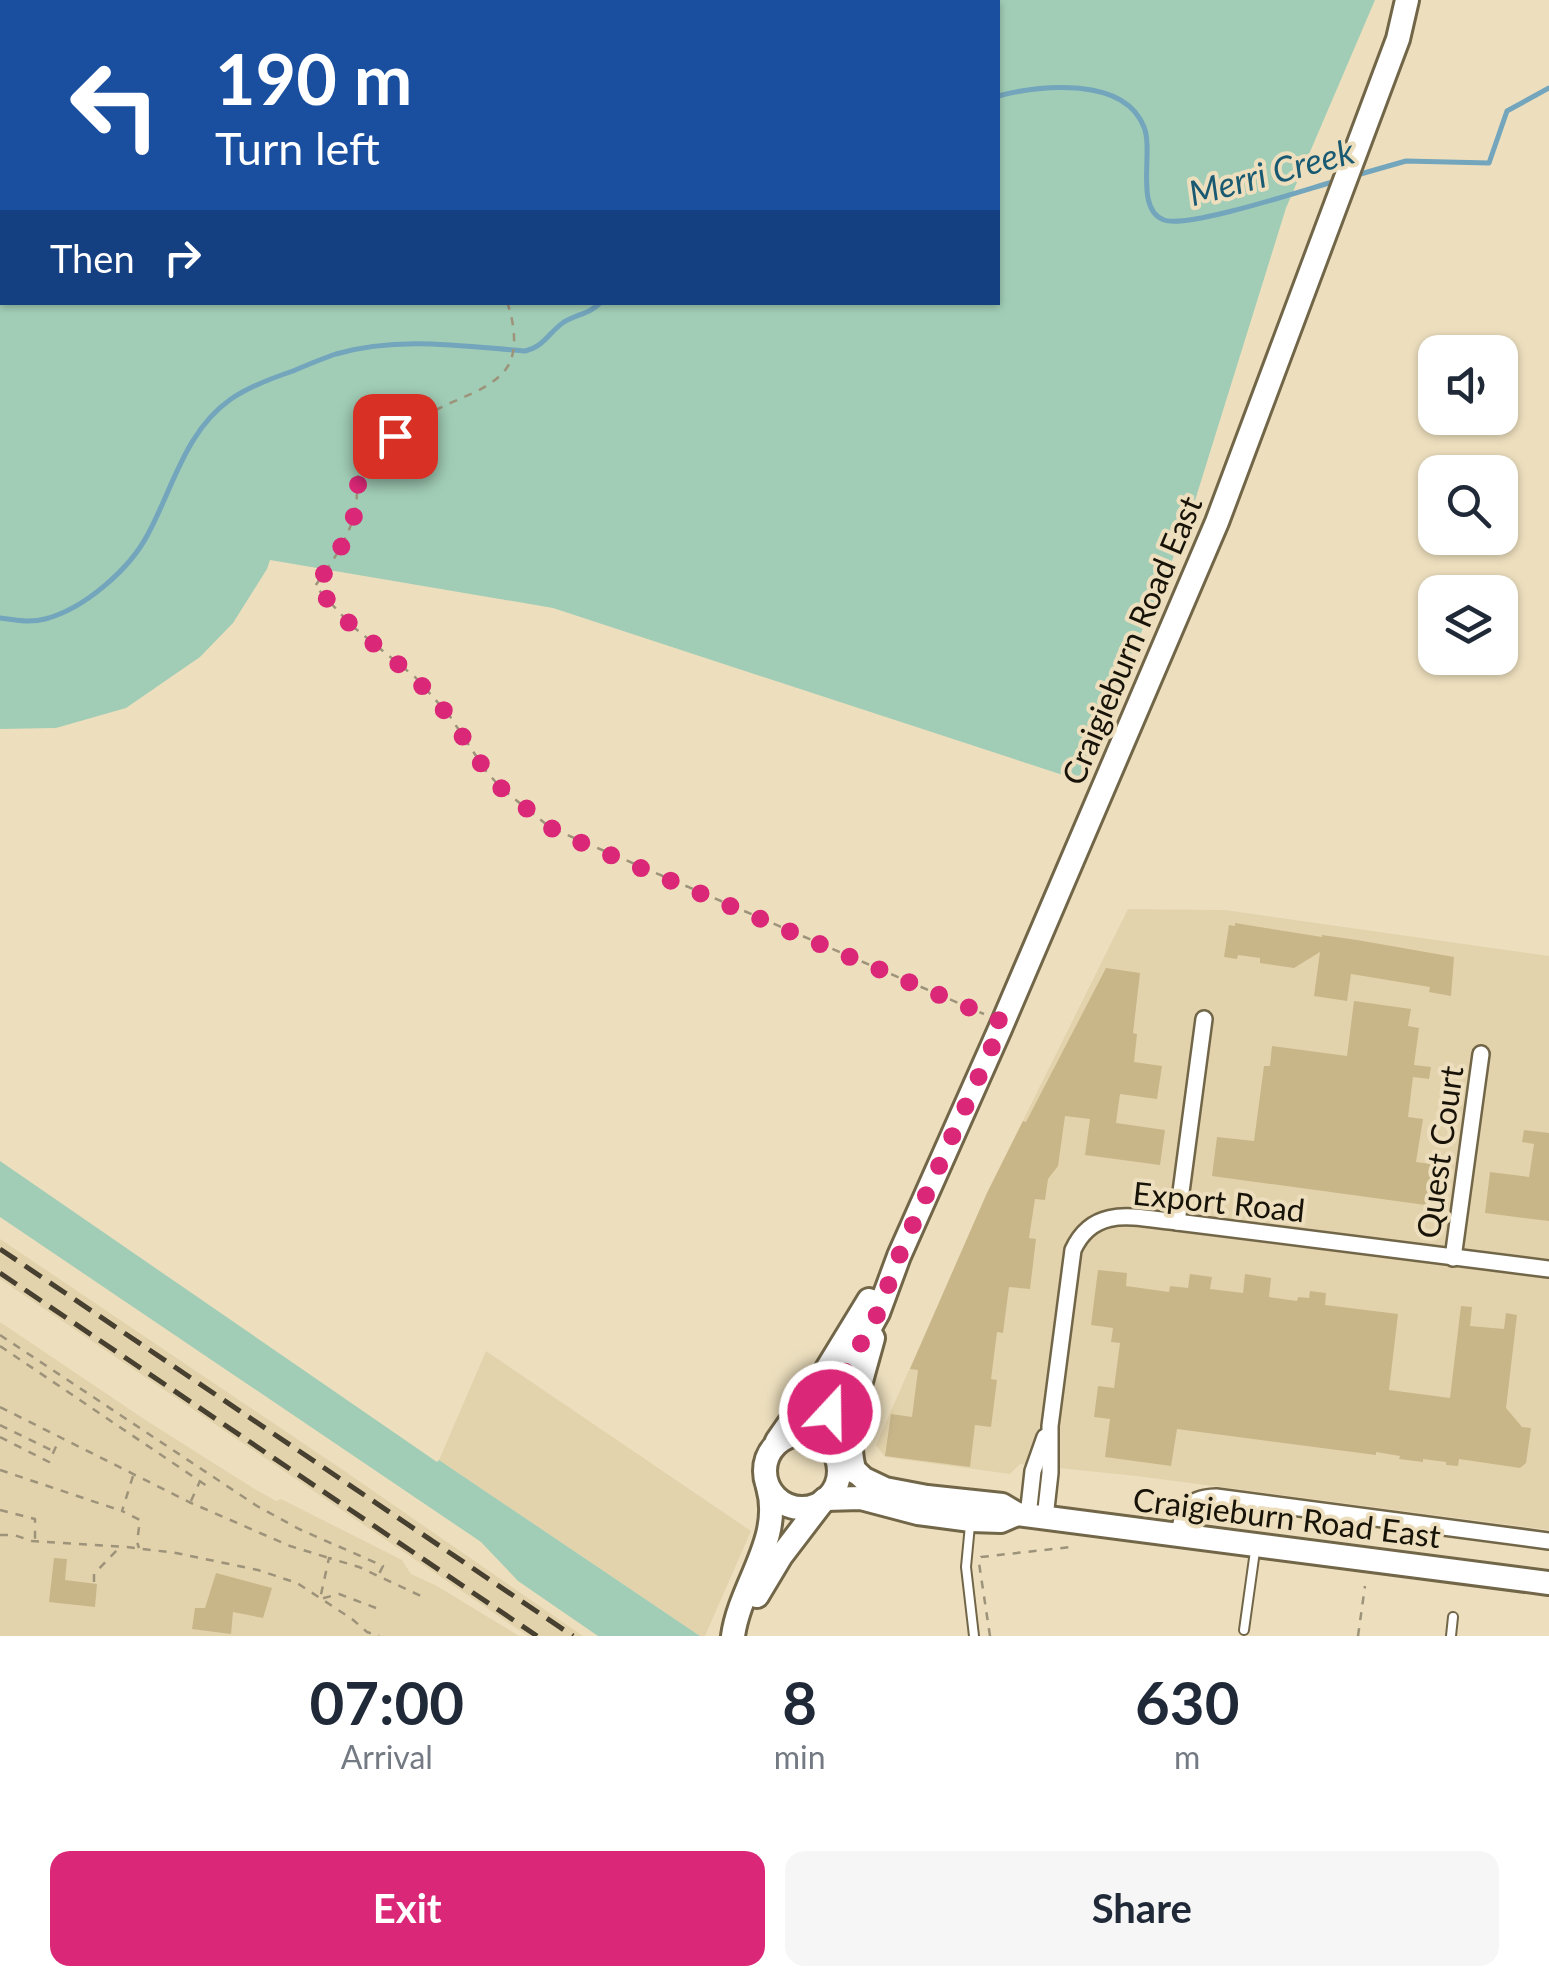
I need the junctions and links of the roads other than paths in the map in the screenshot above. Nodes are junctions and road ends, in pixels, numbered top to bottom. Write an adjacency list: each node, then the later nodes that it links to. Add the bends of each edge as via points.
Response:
1 (1407, 0): 3 (main road, Craigieburn Road East)
2 (1420, 0): 3 (main road, Craigieburn Road East)
3 (1398, 39): 7 (main road, Craigieburn Road East, via 1217,522)
4 (1204, 1019): 6 (street)
5 (1480, 1054): 8 (street, Quest Court)
6 (1178, 1222): 8 (street, Export Road); 16 (street, Export Road, via 1111,1217 1078,1238 1050,1426 1050,1473)
7 (899, 1256): 10 (main road, Craigieburn Road East); 11 (main road, Craigieburn Road East)
8 (1452, 1258): 9 (street, Export Road)
9 (1549, 1270)
10 (884, 1298): 12 (main road, Craigieburn Road East, via 836,1388); 13 (main road, via 854,1418)
11 (772, 1448): 12 (main road, via 799,1434); 14 (main road)
12 (833, 1450): 13 (main road, Craigieburn Road East); 15 (main road, via 838,1476)
13 (855, 1472): 16 (main road, Craigieburn Road East, via 888,1490 1002,1505)
14 (767, 1483): 15 (main road, via 793,1507); 24 (main road, via 771,1526)
15 (824, 1500): 17 (main road, Craigieburn Road East, via 861,1498); 25 (main road, via 772,1570)
16 (1030, 1516): 17 (main road, Craigieburn Road East); 18 (main road, Craigieburn Road East)
17 (971, 1520): 26 (lane, via 966,1567)
18 (1178, 1536): 19 (street, via 1192,1502 1216,1497); 20 (main road, Craigieburn Road East)
19 (1549, 1541)
20 (1256, 1546): 21 (main road, Craigieburn Road East); 23 (lane)
21 (1549, 1583)
22 (1454, 1617): 27 (lane)
23 (1244, 1630)
24 (733, 1636)
25 (741, 1636)
26 (974, 1636)
27 (1451, 1636)

